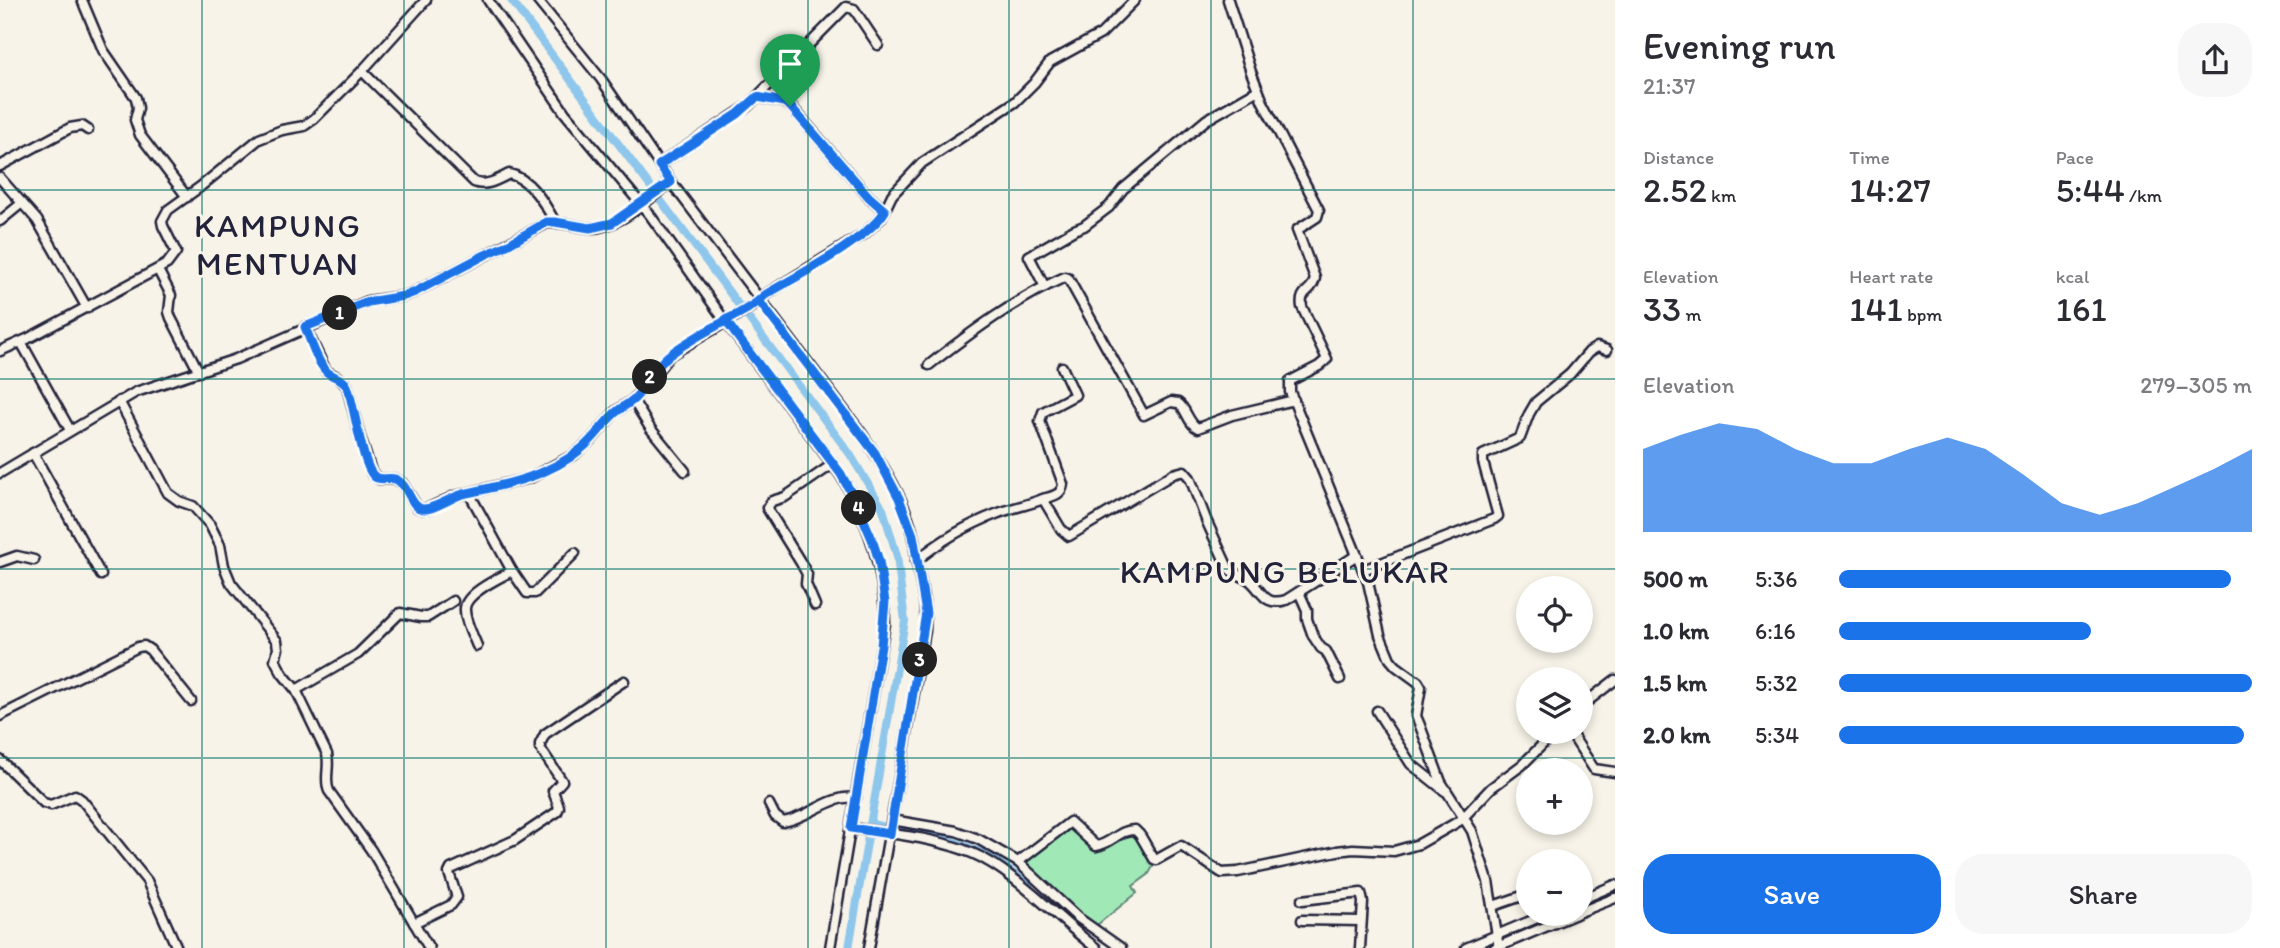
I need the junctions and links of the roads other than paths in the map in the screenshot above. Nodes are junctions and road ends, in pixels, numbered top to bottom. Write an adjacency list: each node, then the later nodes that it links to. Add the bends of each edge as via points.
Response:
1 (82, 0): 16 (street, via 103,50 136,97 140,135)
2 (426, 0): 8 (street)
3 (488, 0): 17 (street, via 565,114)
4 (537, 0): 12 (street, via 601,79)
5 (1135, 0): 19 (street, via 1101,34 1050,62 1016,102 922,163 892,195)
6 (1228, 0): 9 (street)
7 (878, 45): 10 (street, via 854,9 846,7)
8 (362, 71): 16 (street, via 314,119 259,139); 21 (street, via 474,182 481,185 509,174 519,177)
9 (1258, 90): 23 (street, via 1206,120 1084,226 1029,256); 35 (street, via 1319,214 1297,230 1315,278 1301,296 1302,307 1327,359 1290,381)
10 (757, 97): 12 (street); 19 (street, via 790,106)
11 (89, 130): 13 (street, via 70,128)
12 (659, 165): 15 (street)
13 (0, 166)
14 (0, 178): 18 (street)
15 (671, 182): 17 (street); 24 (street)
16 (187, 197): 22 (street, via 163,216 176,253)
17 (645, 201): 21 (street, via 603,226); 26 (street)
18 (22, 203): 20 (street); 25 (street, via 37,220)
19 (885, 211): 24 (street, via 864,234)
20 (0, 221)
21 (555, 222): 27 (street, via 540,225 415,292 368,302)
22 (158, 270): 25 (street); 33 (street, via 172,295 171,318)
23 (1045, 287): 31 (street); 35 (street, via 1068,278 1144,415 1178,403 1198,428)
24 (756, 303): 26 (street); 47 (street, via 875,453 906,515)
25 (87, 307): 28 (street)
26 (725, 320): 34 (street, via 670,355); 39 (street)
27 (305, 327): 33 (street); 42 (street, via 326,371 347,386 375,478 402,483 422,509)
28 (21, 342): 30 (street); 37 (street)
29 (1607, 350): 49 (street, via 1593,349 1536,402 1520,439 1483,455 1497,516)
30 (0, 351)
31 (929, 365)
32 (1062, 367): 43 (street, via 1074,395 1043,411 1040,421 1063,484 1058,494)
33 (200, 372): 36 (street, via 156,384)
34 (634, 400): 40 (street); 42 (street, via 615,412 582,449 549,469 508,485)
35 (1294, 400): 45 (street)
36 (119, 401): 37 (street); 59 (street, via 168,493 192,506 210,525 231,583 276,641 275,660)
37 (70, 430): 38 (street)
38 (33, 453): 41 (street); 51 (street)
39 (833, 464): 54 (street, via 767,508 807,574); 69 (street, via 872,539 885,602)
40 (685, 471)
41 (0, 473)
42 (469, 493): 50 (street)
43 (1043, 499): 47 (street, via 985,519 941,541); 52 (street, via 1069,536 1184,471 1232,573 1247,578 1273,602)
44 (575, 552): 50 (street, via 535,593 527,593)
45 (1357, 555): 49 (street); 52 (street)
46 (34, 560): 48 (street, via 17,556)
47 (916, 561): 72 (street, via 925,597 925,631)
48 (0, 562)
49 (1363, 570): 68 (street, via 1390,659 1421,687 1416,716)
50 (512, 571): 55 (street, via 470,597 465,606)
51 (101, 575)
52 (1299, 592): 56 (street, via 1313,636)
53 (453, 601): 59 (street, via 428,617 400,613 358,654)
54 (815, 605)
55 (477, 646)
56 (1340, 679)
57 (1615, 680): 60 (street)
58 (624, 681): 86 (street, via 541,740 540,748 562,782 553,791 557,812 515,839 451,869 455,901)
59 (296, 690): 86 (street, via 327,754 329,791)
60 (1593, 697)
61 (191, 701): 63 (street, via 144,646)
62 (1377, 711): 68 (street, via 1411,764)
63 (0, 716)
64 (1543, 744): 71 (street)
65 (1578, 744): 67 (street, via 1594,769)
66 (0, 761): 90 (street, via 44,803 75,795 82,800 147,881)
67 (1615, 772)
68 (1446, 792): 71 (street)
69 (856, 799): 70 (street, via 840,798 783,822); 73 (street)
70 (769, 804)
71 (1463, 816): 75 (street, via 1426,841 1394,851 1353,849 1222,873 1181,846 1156,860 1131,829 1096,846 1068,822); 82 (street, via 1480,854)
72 (892, 820): 74 (street); 75 (street, via 956,831)
73 (855, 828): 74 (street); 92 (street)
74 (885, 833): 80 (street, via 973,853); 93 (street)
75 (1018, 862): 80 (street)
76 (1615, 885): 77 (street)
77 (1593, 894)
78 (1516, 898): 82 (street)
79 (1615, 898): 83 (street)
80 (1048, 900): 94 (street); 95 (street)
81 (1302, 900): 85 (street, via 1361,893)
82 (1493, 906): 89 (street)
83 (1593, 907)
84 (1302, 920): 85 (street)
85 (1361, 921): 96 (street)
86 (414, 923): 91 (street)
87 (1527, 926): 89 (street)
88 (1543, 926): 89 (street)
89 (1498, 943): 97 (street)
90 (177, 948)
91 (429, 948)
92 (830, 948)
93 (869, 948)
94 (1096, 948)
95 (1121, 948)
96 (1360, 948)
97 (1466, 948)

